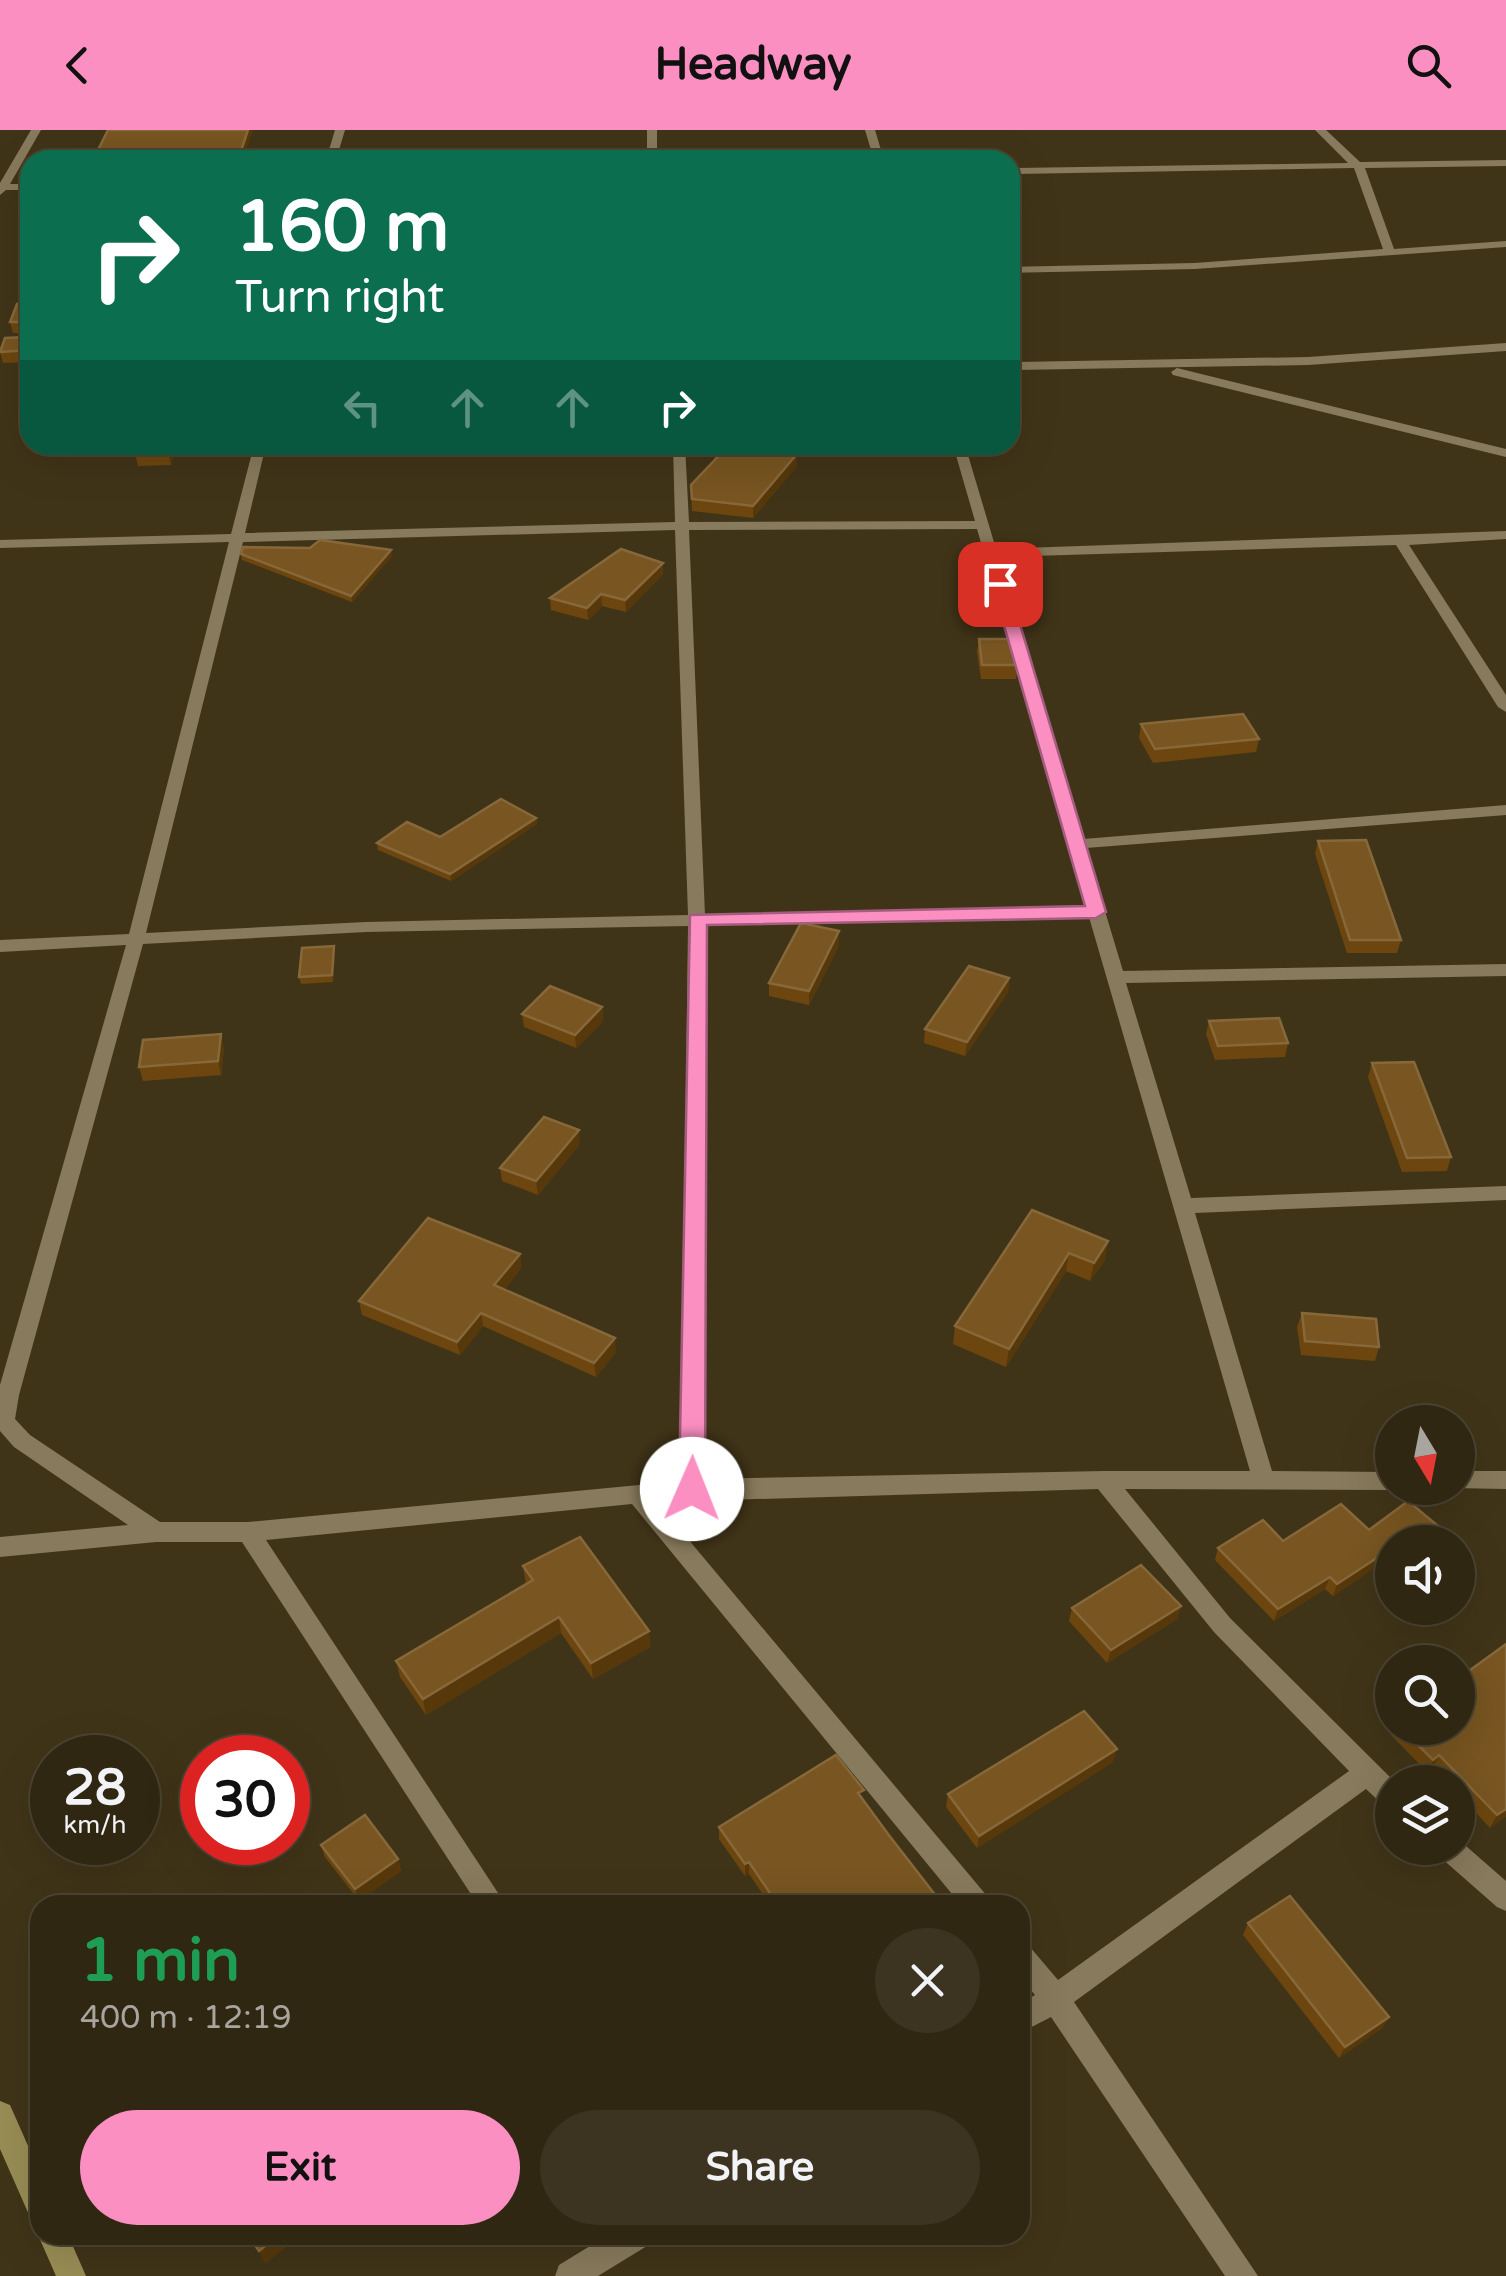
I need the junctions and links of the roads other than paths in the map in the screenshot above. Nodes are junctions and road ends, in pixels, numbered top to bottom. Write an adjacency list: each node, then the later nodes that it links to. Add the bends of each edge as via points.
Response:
1 (1320, 130): 4 (street)
2 (20, 157): 6 (street)
3 (1506, 164): 4 (street)
4 (1359, 168): 5 (street); 8 (street)
5 (1020, 170)
6 (1, 189)
7 (1506, 244): 8 (street)
8 (1389, 250): 9 (street, via 1195,266)
9 (1020, 270)
10 (1506, 347): 11 (street)
11 (1146, 364): 12 (street); 13 (street)
12 (1020, 366)
13 (1506, 454)
14 (257, 455): 20 (street)
15 (679, 455): 17 (street)
16 (963, 455): 18 (street)
17 (684, 526): 18 (street); 20 (street); 28 (street)
18 (983, 526): 23 (street)
19 (1506, 535): 21 (street)
20 (235, 538): 22 (street); 29 (street)
21 (1400, 540): 23 (street); 24 (street)
22 (0, 544)
23 (991, 552): 26 (street)
24 (1506, 707)
25 (1506, 810): 26 (street)
26 (1076, 844): 27 (street)
27 (1096, 912): 28 (street); 32 (street)
28 (697, 919): 29 (street); 40 (street)
29 (136, 938): 30 (street); 42 (street, via 4,1421 22,1442)
30 (0, 946)
31 (1506, 970): 32 (street)
32 (1116, 977): 34 (street)
33 (1506, 1193): 34 (street)
34 (1183, 1206): 39 (street)
35 (1104, 1480): 39 (street); 40 (street); 45 (street, via 1222,1625)
36 (1375, 1480): 39 (street)
37 (1475, 1480): 38 (street)
38 (1506, 1480)
39 (1264, 1481)
40 (692, 1489): 41 (street)
41 (636, 1492): 43 (street); 49 (street)
42 (156, 1532): 43 (street); 44 (street)
43 (248, 1532): 48 (street)
44 (0, 1547)
45 (1366, 1774): 46 (street); 52 (street)
46 (1375, 1782)
47 (1468, 1865): 50 (street)
48 (485, 1895)
49 (970, 1895)
50 (1506, 1898)
51 (1030, 1968): 52 (street)
52 (1056, 2000): 53 (street); 60 (street)
53 (1030, 2014)
54 (0, 2116): 55 (main road)
55 (30, 2184)
56 (56, 2245): 58 (main road)
57 (620, 2245): 59 (street)
58 (70, 2276)
59 (570, 2276)
60 (1243, 2276)

